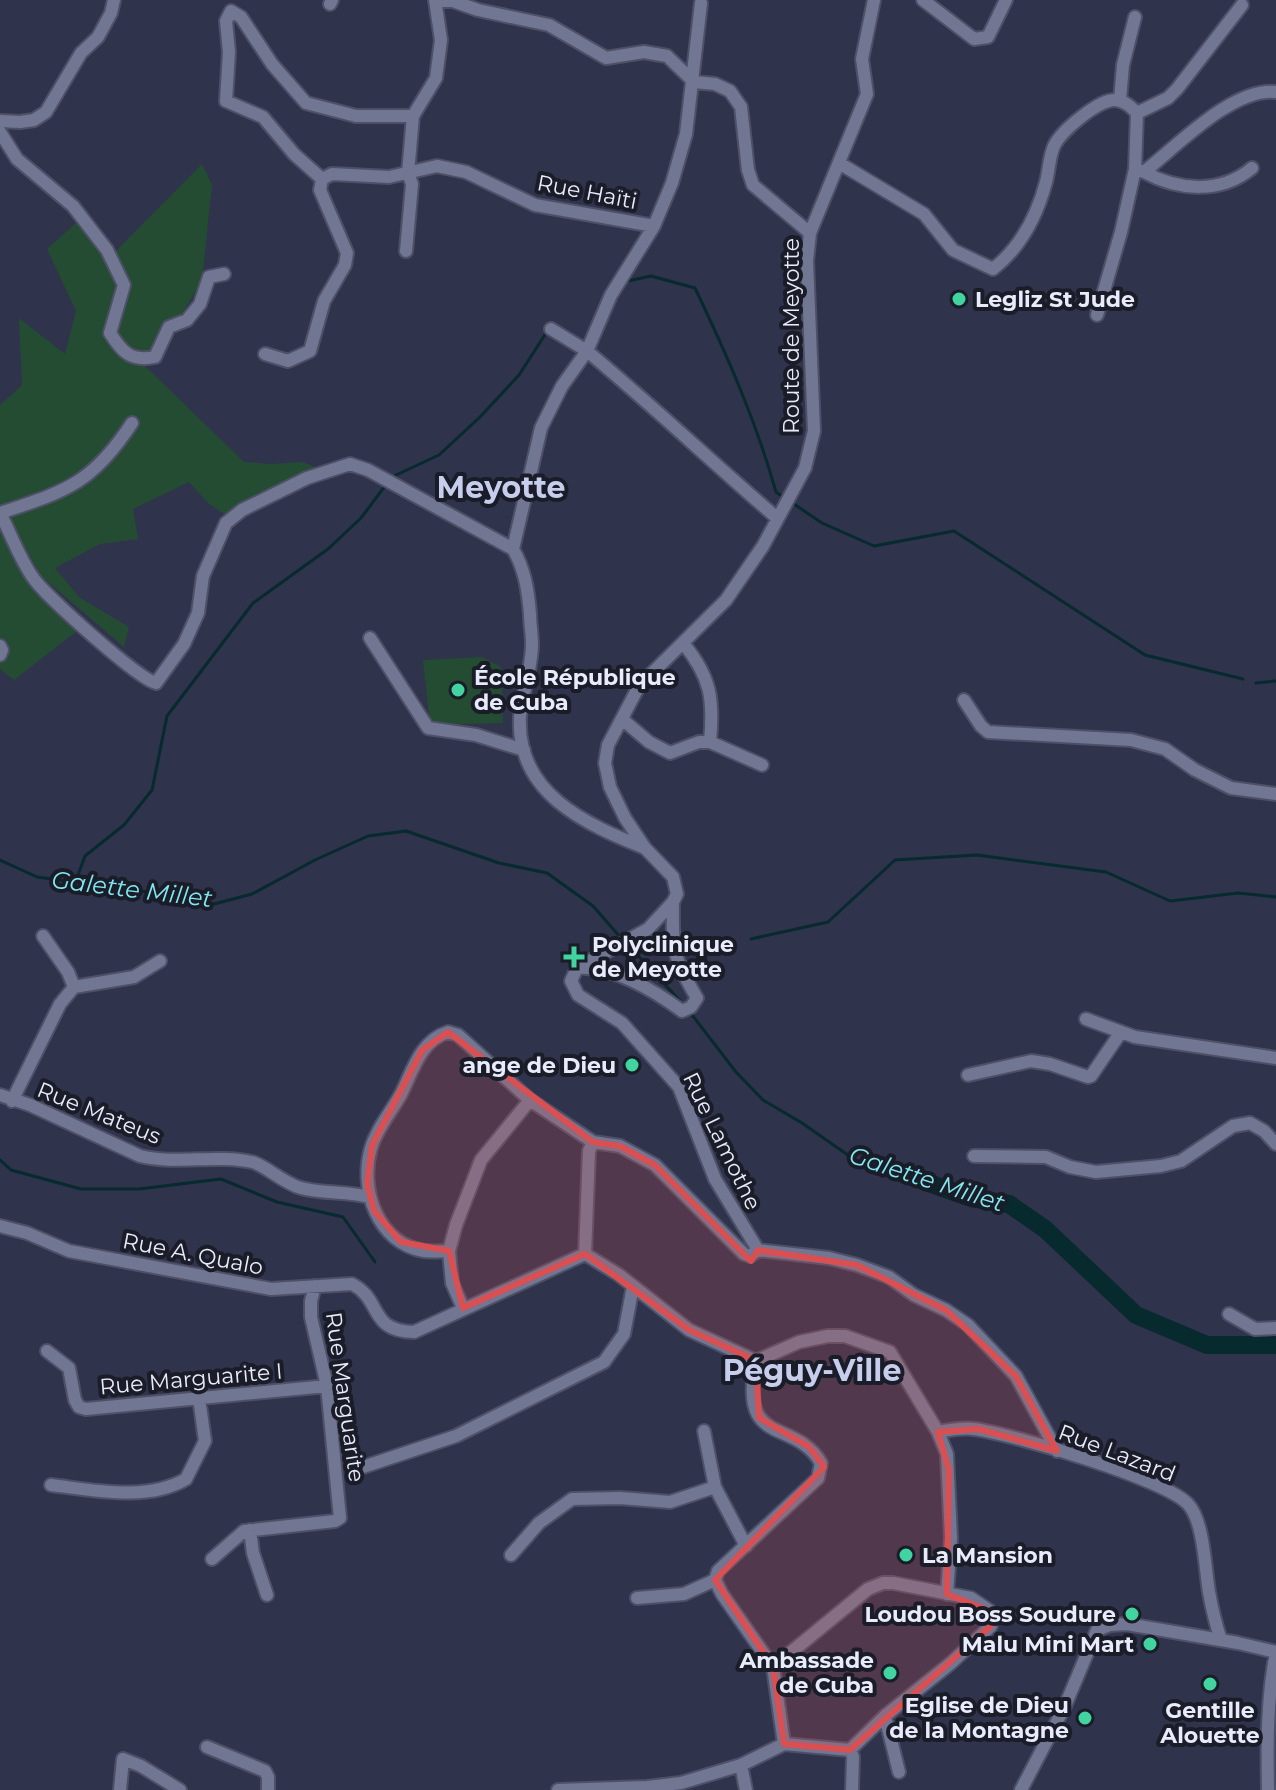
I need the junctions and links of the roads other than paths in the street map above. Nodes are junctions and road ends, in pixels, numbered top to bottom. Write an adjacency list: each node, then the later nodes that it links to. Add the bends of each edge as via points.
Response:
1 (114, 0): 14 (street, via 98,37 81,53 46,112 34,120)
2 (435, 0): 9 (street, via 549,25 606,58 644,52 667,56); 13 (street, via 441,40 436,78)
3 (874, 0): 16 (street, Route de Meyotte, via 862,59 867,94)
4 (923, 0): 5 (street, via 974,39 988,37)
5 (1006, 0)
6 (701, 3): 9 (street)
7 (1242, 5): 12 (street, via 1177,89)
8 (1135, 17): 11 (street)
9 (694, 82): 21 (street, via 683,149); 22 (street, via 730,91 741,107 753,185)
10 (1276, 92): 18 (street, via 1245,96 1222,108)
11 (1120, 100): 12 (street); 16 (street, via 1105,101 1054,145 1039,205 1016,246 993,269 953,250 924,214)
12 (1137, 113): 18 (street)
13 (413, 116): 19 (street); 20 (street, via 356,116 306,103 231,11 226,21 226,101 263,117)
14 (0, 121)
15 (0, 132): 24 (street, via 17,159 73,206 107,250 124,285 110,333 122,351 142,360 155,357 169,327 187,320 200,304 209,277)
16 (839, 163): 22 (street, Route de Meyotte)
17 (1252, 168): 18 (street, via 1238,180 1202,188 1161,181)
18 (1139, 170): 25 (street)
19 (408, 173): 20 (street, Rue Haïti, via 332,174); 21 (street, Rue Haïti, via 437,166 466,172 535,205); 23 (street, via 412,184)
20 (322, 179): 28 (street, via 320,190 347,253 345,265 324,301 310,351 288,361)
21 (654, 226): 27 (street, via 611,295)
22 (810, 233): 31 (street, Route de Meyotte, via 814,431 805,468)
23 (406, 251)
24 (224, 274)
25 (1097, 315)
26 (551, 329): 27 (street)
27 (587, 351): 31 (street); 32 (street, via 541,428)
28 (265, 354)
29 (132, 423): 30 (street, via 117,447 72,487)
30 (0, 513): 32 (street, via 35,580 124,664 156,683 198,613 203,576 226,523 307,478 350,464 368,470)
31 (777, 518): 34 (street, Route de Meyotte, via 726,600)
32 (513, 549): 40 (street, via 524,567 532,646 520,719)
33 (370, 638): 40 (street, via 428,728)
34 (683, 643): 38 (street, Route de Meyotte, via 639,686); 39 (street, via 697,660 712,700)
35 (0, 646): 36 (street)
36 (0, 655)
37 (964, 700): 42 (street, via 988,732 1131,740 1165,749 1231,788)
38 (622, 719): 39 (street, via 670,753); 43 (street, Route de Meyotte, via 605,763 610,787)
39 (710, 742): 41 (street)
40 (524, 750): 43 (street, via 531,773 549,796 577,817)
41 (762, 765)
42 (1276, 794)
43 (645, 848): 44 (street, via 673,877)
44 (673, 902): 47 (street, via 648,929); 47 (street, via 678,966 697,998 688,1009 682,1011 648,986)
45 (43, 936): 48 (street)
46 (160, 961): 48 (street, via 134,977)
47 (577, 968): 60 (street, Rue Lamothe, via 571,981 575,992 622,1023 679,1087 715,1179)
48 (74, 987): 53 (street)
49 (1086, 1019): 50 (street)
50 (1121, 1032): 51 (street); 52 (street, via 1091,1076 1031,1061)
51 (1276, 1058)
52 (968, 1075)
53 (6, 1098): 58 (street, Rue Mateus, via 140,1156 256,1162 302,1188)
54 (530, 1100): 55 (street, Rue Lamothe); 58 (street, Rue Lamothe, via 458,1035 441,1034 422,1050 378,1131 366,1166); 61 (street, via 481,1160)
55 (593, 1142): 60 (street, Rue Lamothe, via 620,1146 655,1165 744,1254); 62 (street)
56 (1276, 1144): 57 (street, via 1250,1123 1233,1126 1181,1161 1161,1166 1096,1172 1046,1157)
57 (974, 1156)
58 (369, 1197): 61 (street, via 382,1223 401,1242 425,1251)
59 (0, 1226): 63 (street, Rue A. Qualo, via 69,1251 215,1279 271,1289)
60 (758, 1250): 74 (street, Rue Lamothe, via 857,1265 946,1310 968,1325 1016,1376)
61 (449, 1251): 65 (street, via 452,1283)
62 (585, 1254): 64 (street); 65 (street, Rue A. Qualo)
63 (315, 1286): 65 (street, Rue A. Qualo, via 360,1288 383,1322 400,1331 414,1332); 70 (street, Rue Marguarite, via 311,1317)
64 (633, 1286): 69 (street, via 689,1330); 75 (street, via 624,1334 604,1362 456,1436)
65 (463, 1308)
66 (1229, 1314): 67 (street, via 1255,1329)
67 (1276, 1328)
68 (47, 1351): 71 (street, Rue Marguarite I, via 69,1368 79,1407)
69 (756, 1361): 73 (street, via 828,1336 867,1343 890,1352); 79 (street, via 754,1408 759,1418 809,1447 822,1471)
70 (327, 1386): 71 (street, Rue Marguarite I); 78 (street, Rue Marguarite, via 340,1518)
71 (199, 1398): 76 (street, via 205,1441 186,1479 118,1492)
72 (704, 1431): 77 (street)
73 (938, 1432): 74 (street, Rue Lazard, via 978,1429); 83 (street, via 949,1470)
74 (1057, 1451): 86 (street, Rue Lazard, via 1115,1469 1188,1503 1198,1520)
75 (360, 1468)
76 (51, 1485)
77 (715, 1487): 79 (street); 80 (street, via 670,1502 572,1499 539,1523)
78 (250, 1530): 81 (street); 84 (street)
79 (746, 1546): 82 (street)
80 (511, 1555)
81 (212, 1559)
82 (715, 1580): 85 (street, via 684,1594); 88 (street)
83 (947, 1594): 88 (street, via 893,1583 868,1589); 89 (street, via 971,1598 990,1611 991,1626)
84 (267, 1595)
85 (637, 1598)
86 (1221, 1640): 87 (street); 102 (street, via 1127,1624 1097,1630)
87 (1276, 1652): 103 (street, via 1267,1737)
88 (773, 1667): 90 (street)
89 (885, 1716): 92 (street); 94 (street)
90 (784, 1744): 92 (street); 93 (street)
91 (207, 1747): 98 (street, via 265,1771)
92 (850, 1750): 101 (street)
93 (741, 1765): 95 (street, via 681,1783); 100 (street)
94 (899, 1772)
95 (581, 1789): 99 (street)
96 (120, 1790): 97 (street, via 123,1759)
97 (180, 1790)
98 (268, 1790)
99 (558, 1790)
100 (746, 1790)
101 (852, 1790)
102 (1021, 1790)
103 (1268, 1790)

